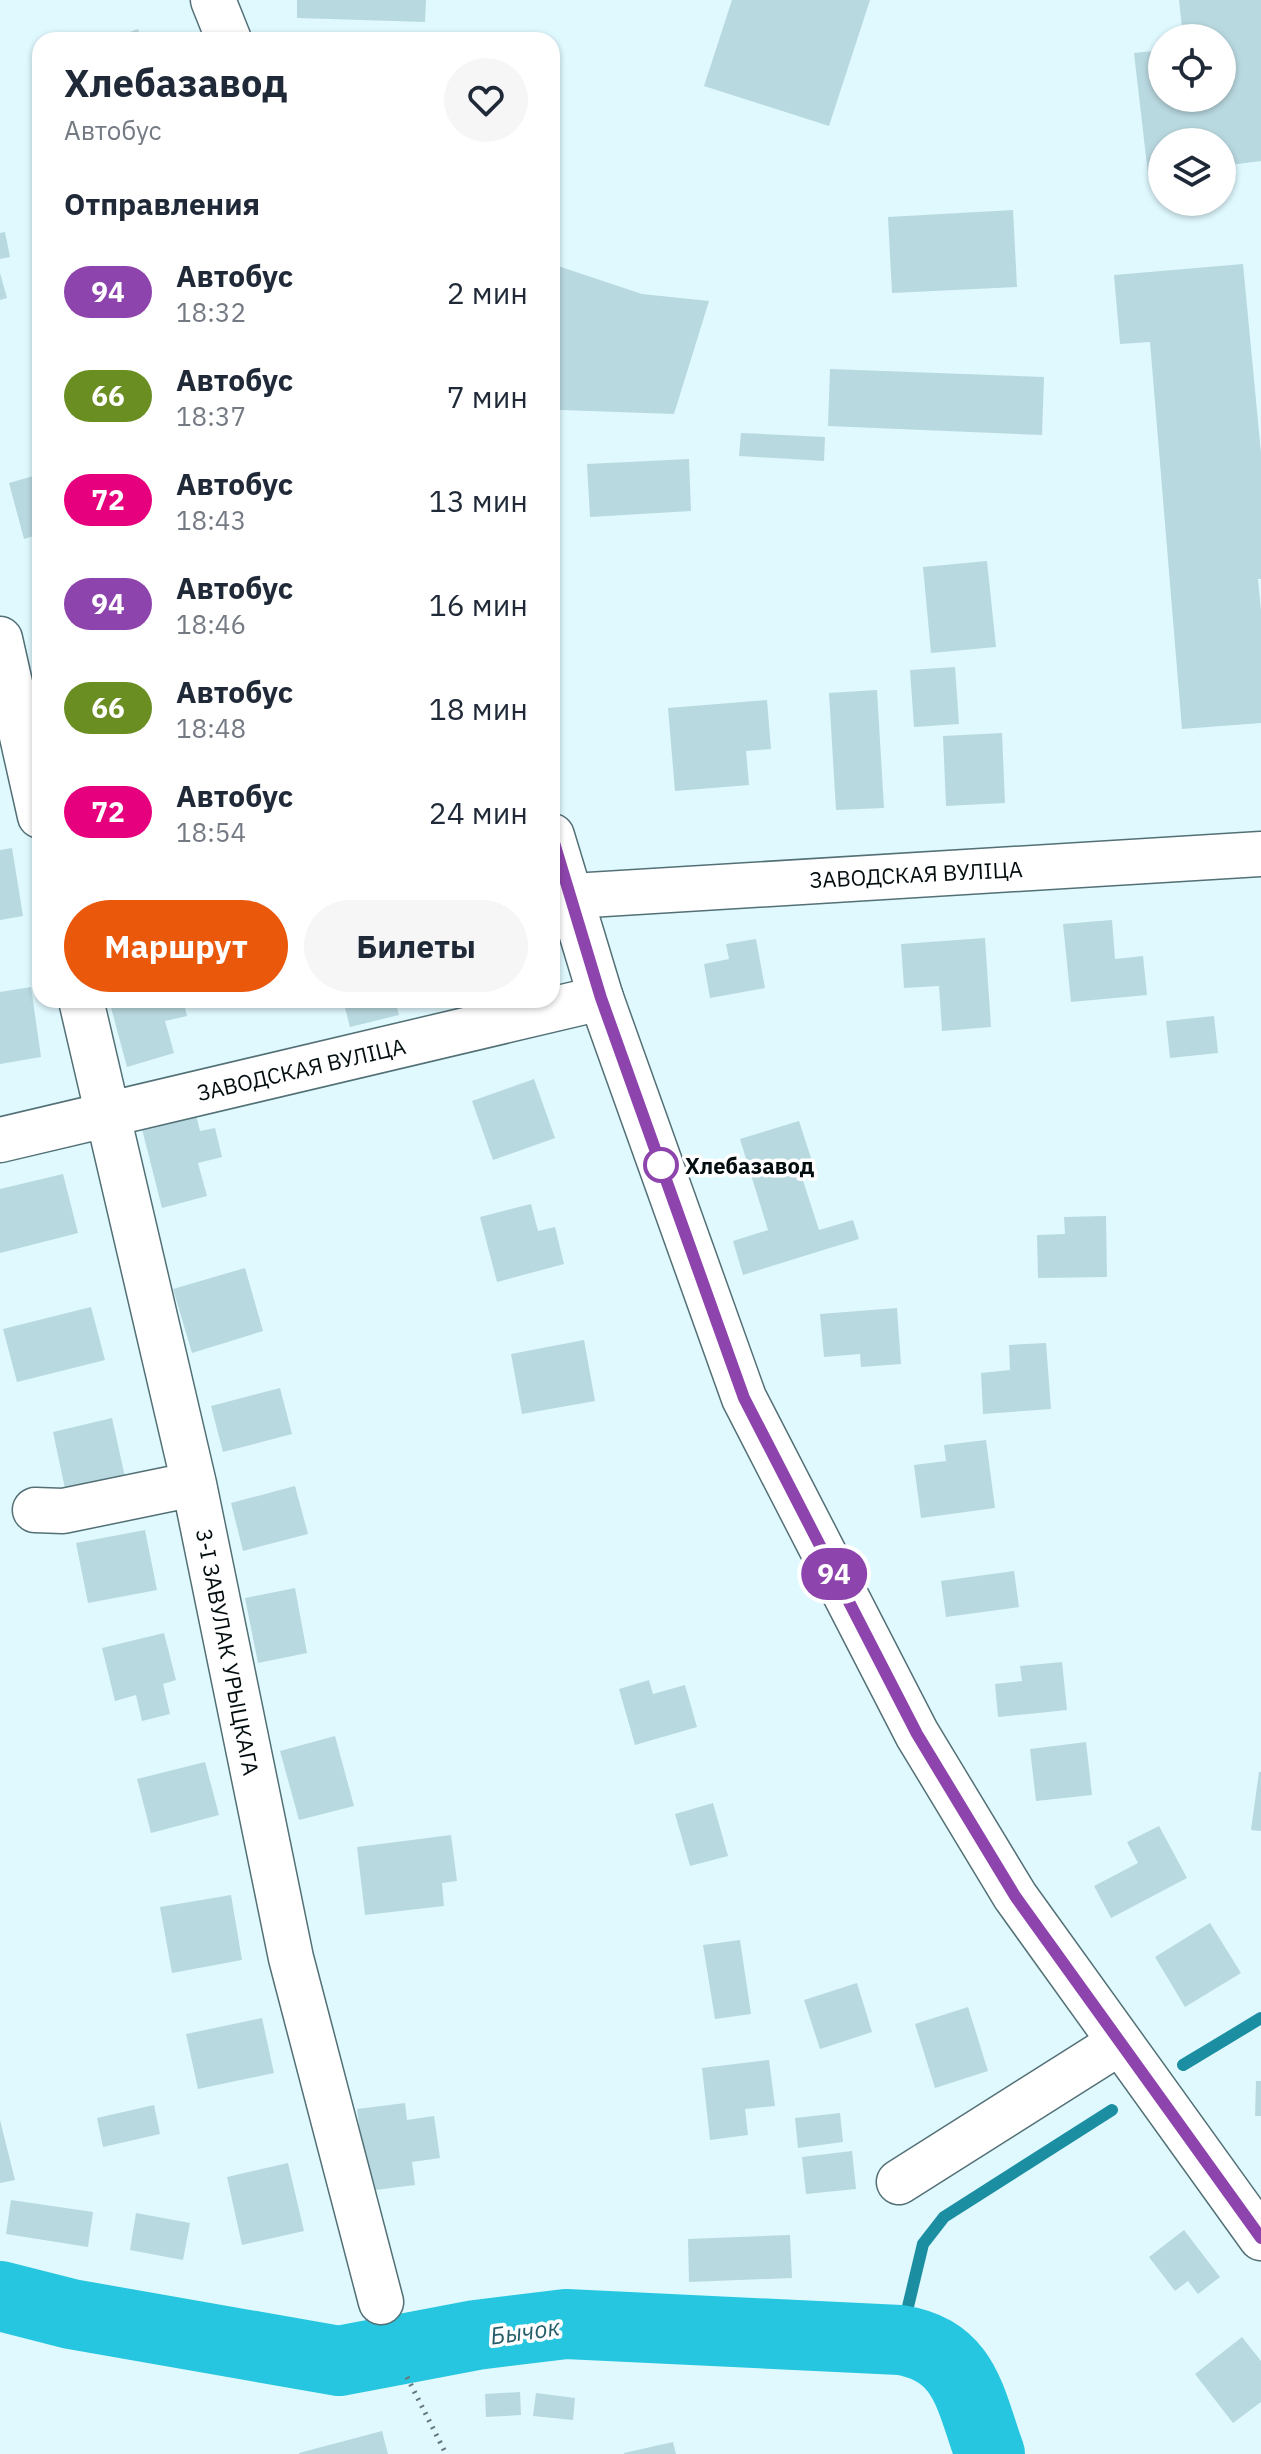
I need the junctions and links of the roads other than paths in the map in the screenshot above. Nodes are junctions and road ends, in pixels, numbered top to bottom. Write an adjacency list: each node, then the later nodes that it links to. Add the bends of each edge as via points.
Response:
1 (213, 0): 2 (street)
2 (226, 32)
3 (0, 639): 4 (street)
4 (32, 781)
5 (1261, 854): 7 (street, ЗАВОДСКАЯ ВУЛІЦА)
6 (560, 860): 7 (street)
7 (572, 896): 8 (street)
8 (601, 998): 11 (street, ЗАВОДСКАЯ ВУЛІЦА); 16 (street, via 744,1398 917,1734 1015,1896)
9 (83, 1008): 12 (street, 3-І ЗАВУЛАК УРЫЦКАГА)
10 (559, 1008): 12 (street, ЗАВОДСКАЯ ВУЛІЦА)
11 (560, 1008)
12 (108, 1116): 13 (street, ЗАВОДСКАЯ ВУЛІЦА); 14 (street, 3-І ЗАВУЛАК УРЫЦКАГА)
13 (0, 1140)
14 (194, 1484): 15 (street, via 63,1511); 19 (street, 3-І ЗАВУЛАК УРЫЦКАГА, via 291,1958)
15 (35, 1510)
16 (1119, 2043): 17 (street); 18 (street)
17 (899, 2182)
18 (1261, 2238)
19 (381, 2302)

